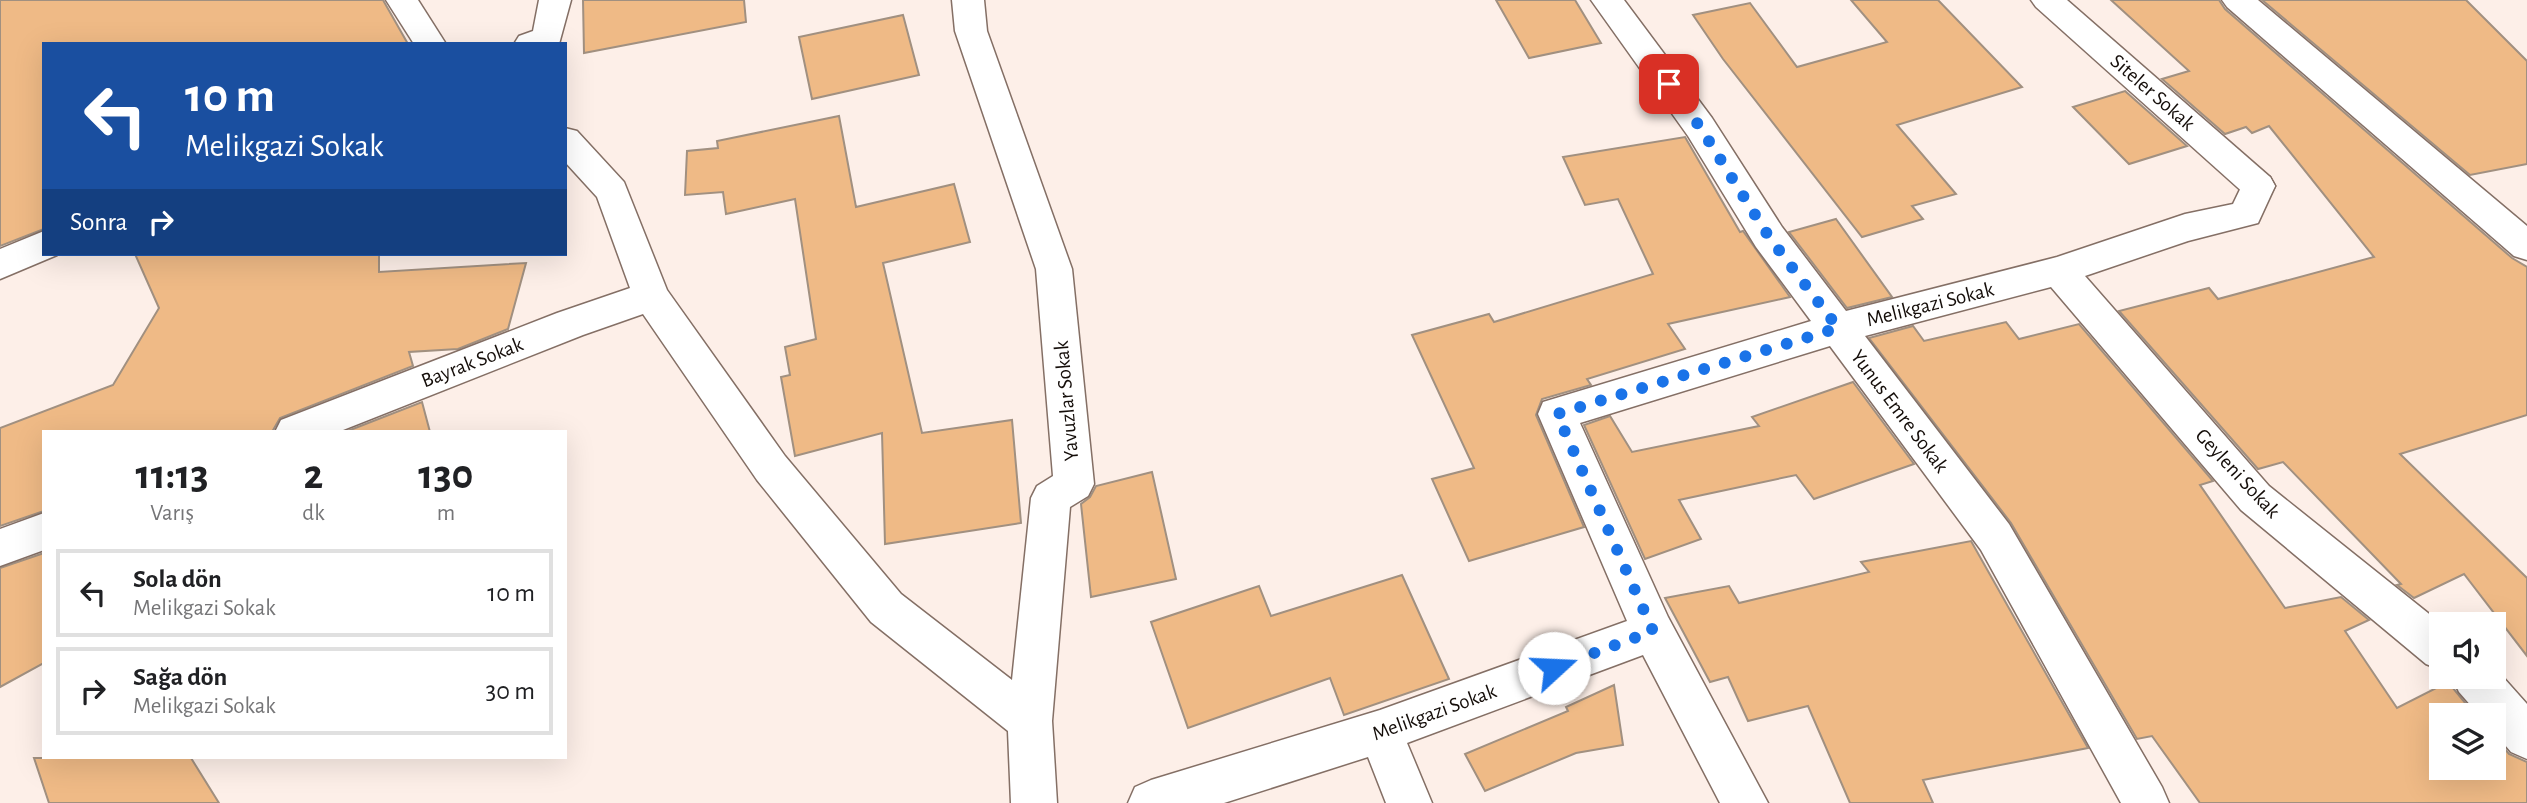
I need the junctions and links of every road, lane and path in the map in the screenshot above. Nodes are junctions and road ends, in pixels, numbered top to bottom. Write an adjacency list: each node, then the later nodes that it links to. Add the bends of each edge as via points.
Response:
1 (402, 0): 7 (street)
2 (555, 0): 8 (street, via 547,38)
3 (968, 0): 23 (street, Yavuzlar Sokak, via 971,31 1054,269 1074,484 1051,498)
4 (1607, 0): 16 (street, Yunus Emre Sokak, via 1700,127 1769,237)
5 (2047, 0): 10 (street, Siteler Sokak)
6 (2238, 0): 12 (street)
7 (429, 42)
8 (536, 42)
9 (567, 142): 15 (street, via 612,191)
10 (2258, 186): 14 (street, Melikgazi Sokak, via 2246,214 2185,228)
11 (42, 246): 13 (street)
12 (2527, 246)
13 (0, 265)
14 (2059, 271): 16 (street, Melikgazi Sokak); 21 (street, Geyleni Sokak, via 2255,498)
15 (652, 296): 17 (street, Bayrak Sokak); 23 (street, via 771,468 886,608)
16 (1838, 328): 20 (street, Melikgazi Sokak, via 1557,414); 30 (street, Yunus Emre Sokak, via 1995,537)
17 (300, 430)
18 (42, 532): 19 (street)
19 (0, 548)
20 (1653, 631): 24 (street, Melikgazi Sokak); 29 (street)
21 (2429, 640)
22 (2485, 689): 25 (street)
23 (1030, 721): 26 (street, Yavuzlar Sokak)
24 (1380, 732): 27 (street, Melikgazi Sokak); 28 (street)
25 (2527, 737)
26 (1034, 803)
27 (1151, 803)
28 (1409, 803)
29 (1745, 803)
30 (2146, 803)

